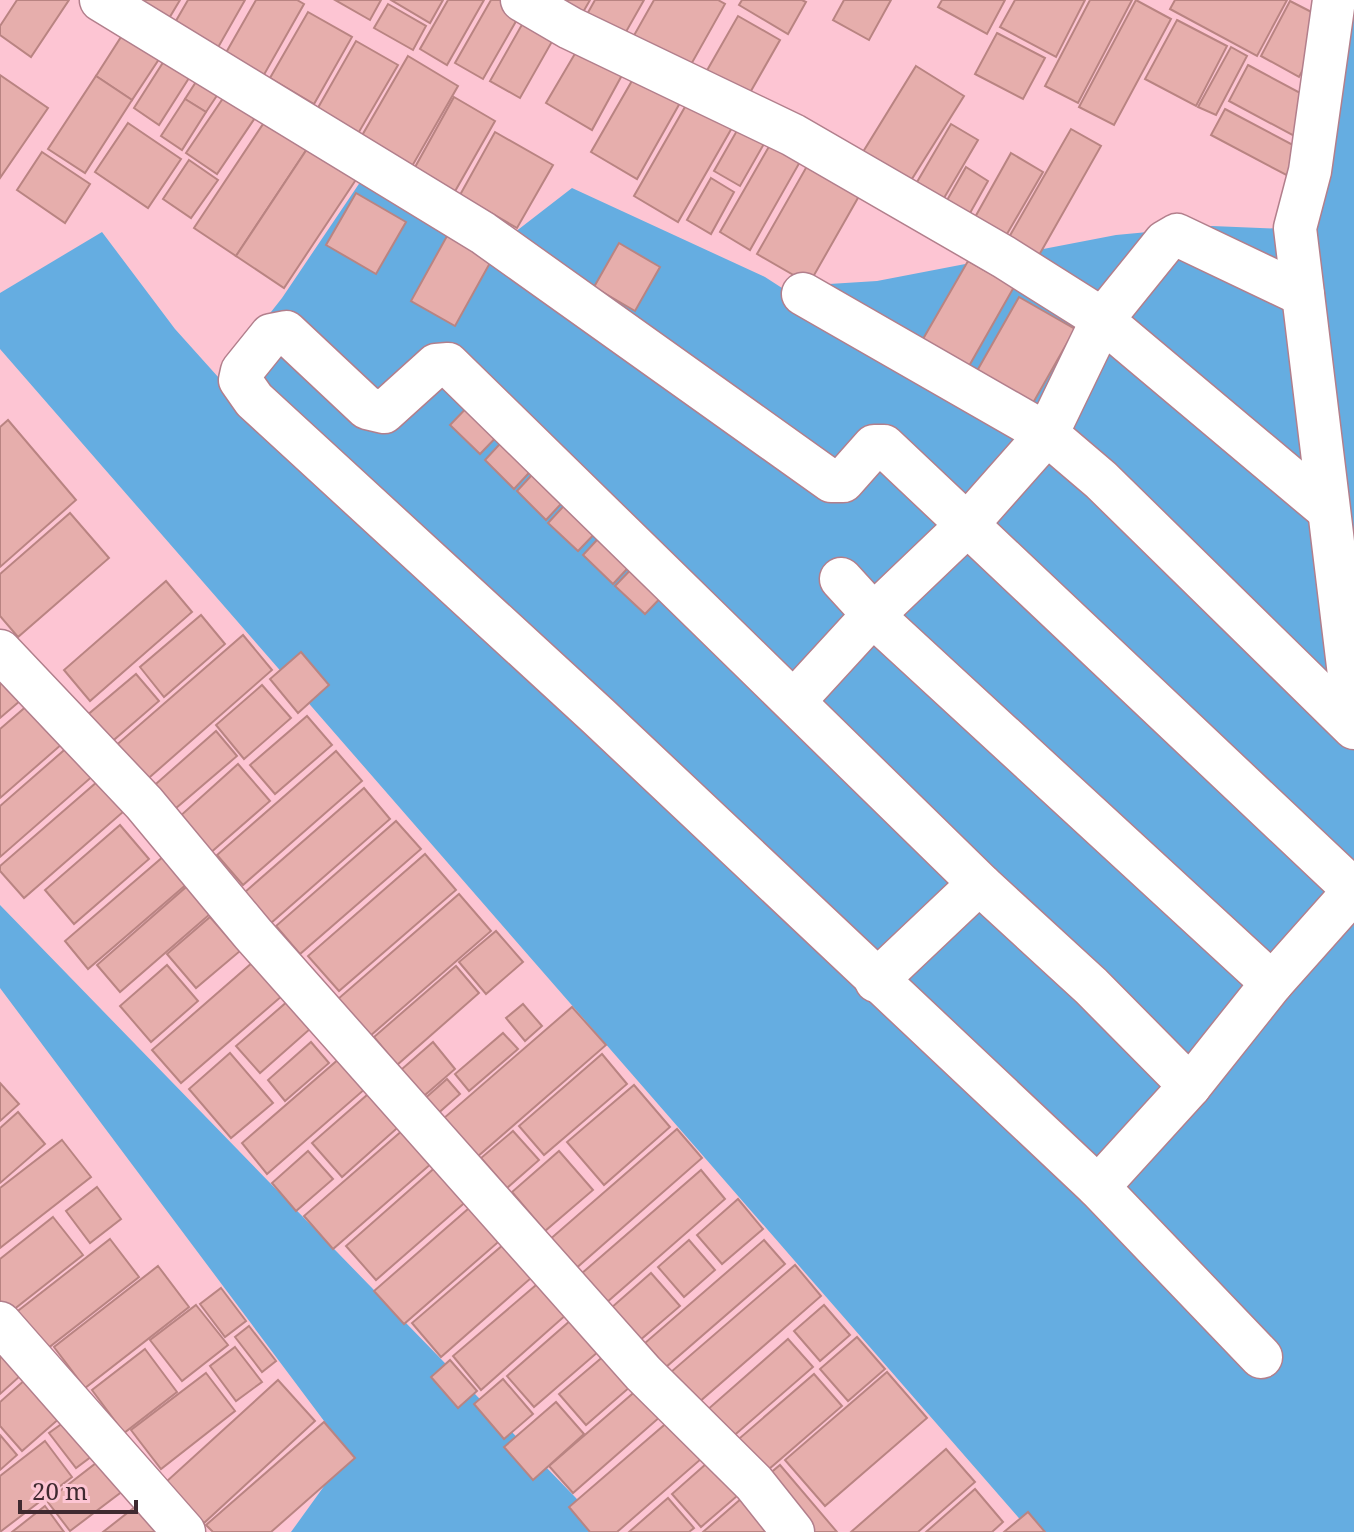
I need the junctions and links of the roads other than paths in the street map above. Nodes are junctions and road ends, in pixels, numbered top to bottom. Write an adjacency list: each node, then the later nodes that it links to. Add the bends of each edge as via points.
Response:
1 (101, 0): 9 (street, via 483,233 831,481 843,481 874,446 884,446)
2 (522, 0): 6 (street, via 793,135 960,229)
3 (1334, 0): 5 (street, via 1310,171 1295,228)
4 (803, 294): 7 (street)
5 (1303, 295): 6 (street, via 1177,235 1165,242); 8 (street)
6 (1102, 320): 7 (street); 8 (street)
7 (1047, 434): 9 (street); 15 (street, via 1101,480)
8 (1327, 509): 14 (street)
9 (966, 527): 11 (street); 17 (street)
10 (841, 579): 11 (street)
11 (873, 615): 13 (street); 19 (street)
12 (0, 651): 25 (street, via 144,803 253,934 643,1373 754,1483)
13 (795, 700): 16 (street); 18 (street, via 448,364 436,365 384,412 367,408 286,332 271,335 242,371 240,380 254,400)
14 (1354, 716)
15 (1354, 728)
16 (981, 885): 18 (street); 20 (street)
17 (1354, 890): 19 (street)
18 (876, 981): 21 (street)
19 (1272, 983): 20 (street)
20 (1190, 1086): 21 (street)
21 (1098, 1187): 23 (street)
22 (0, 1323): 24 (street)
23 (1261, 1357)
24 (184, 1532)
25 (793, 1532)

